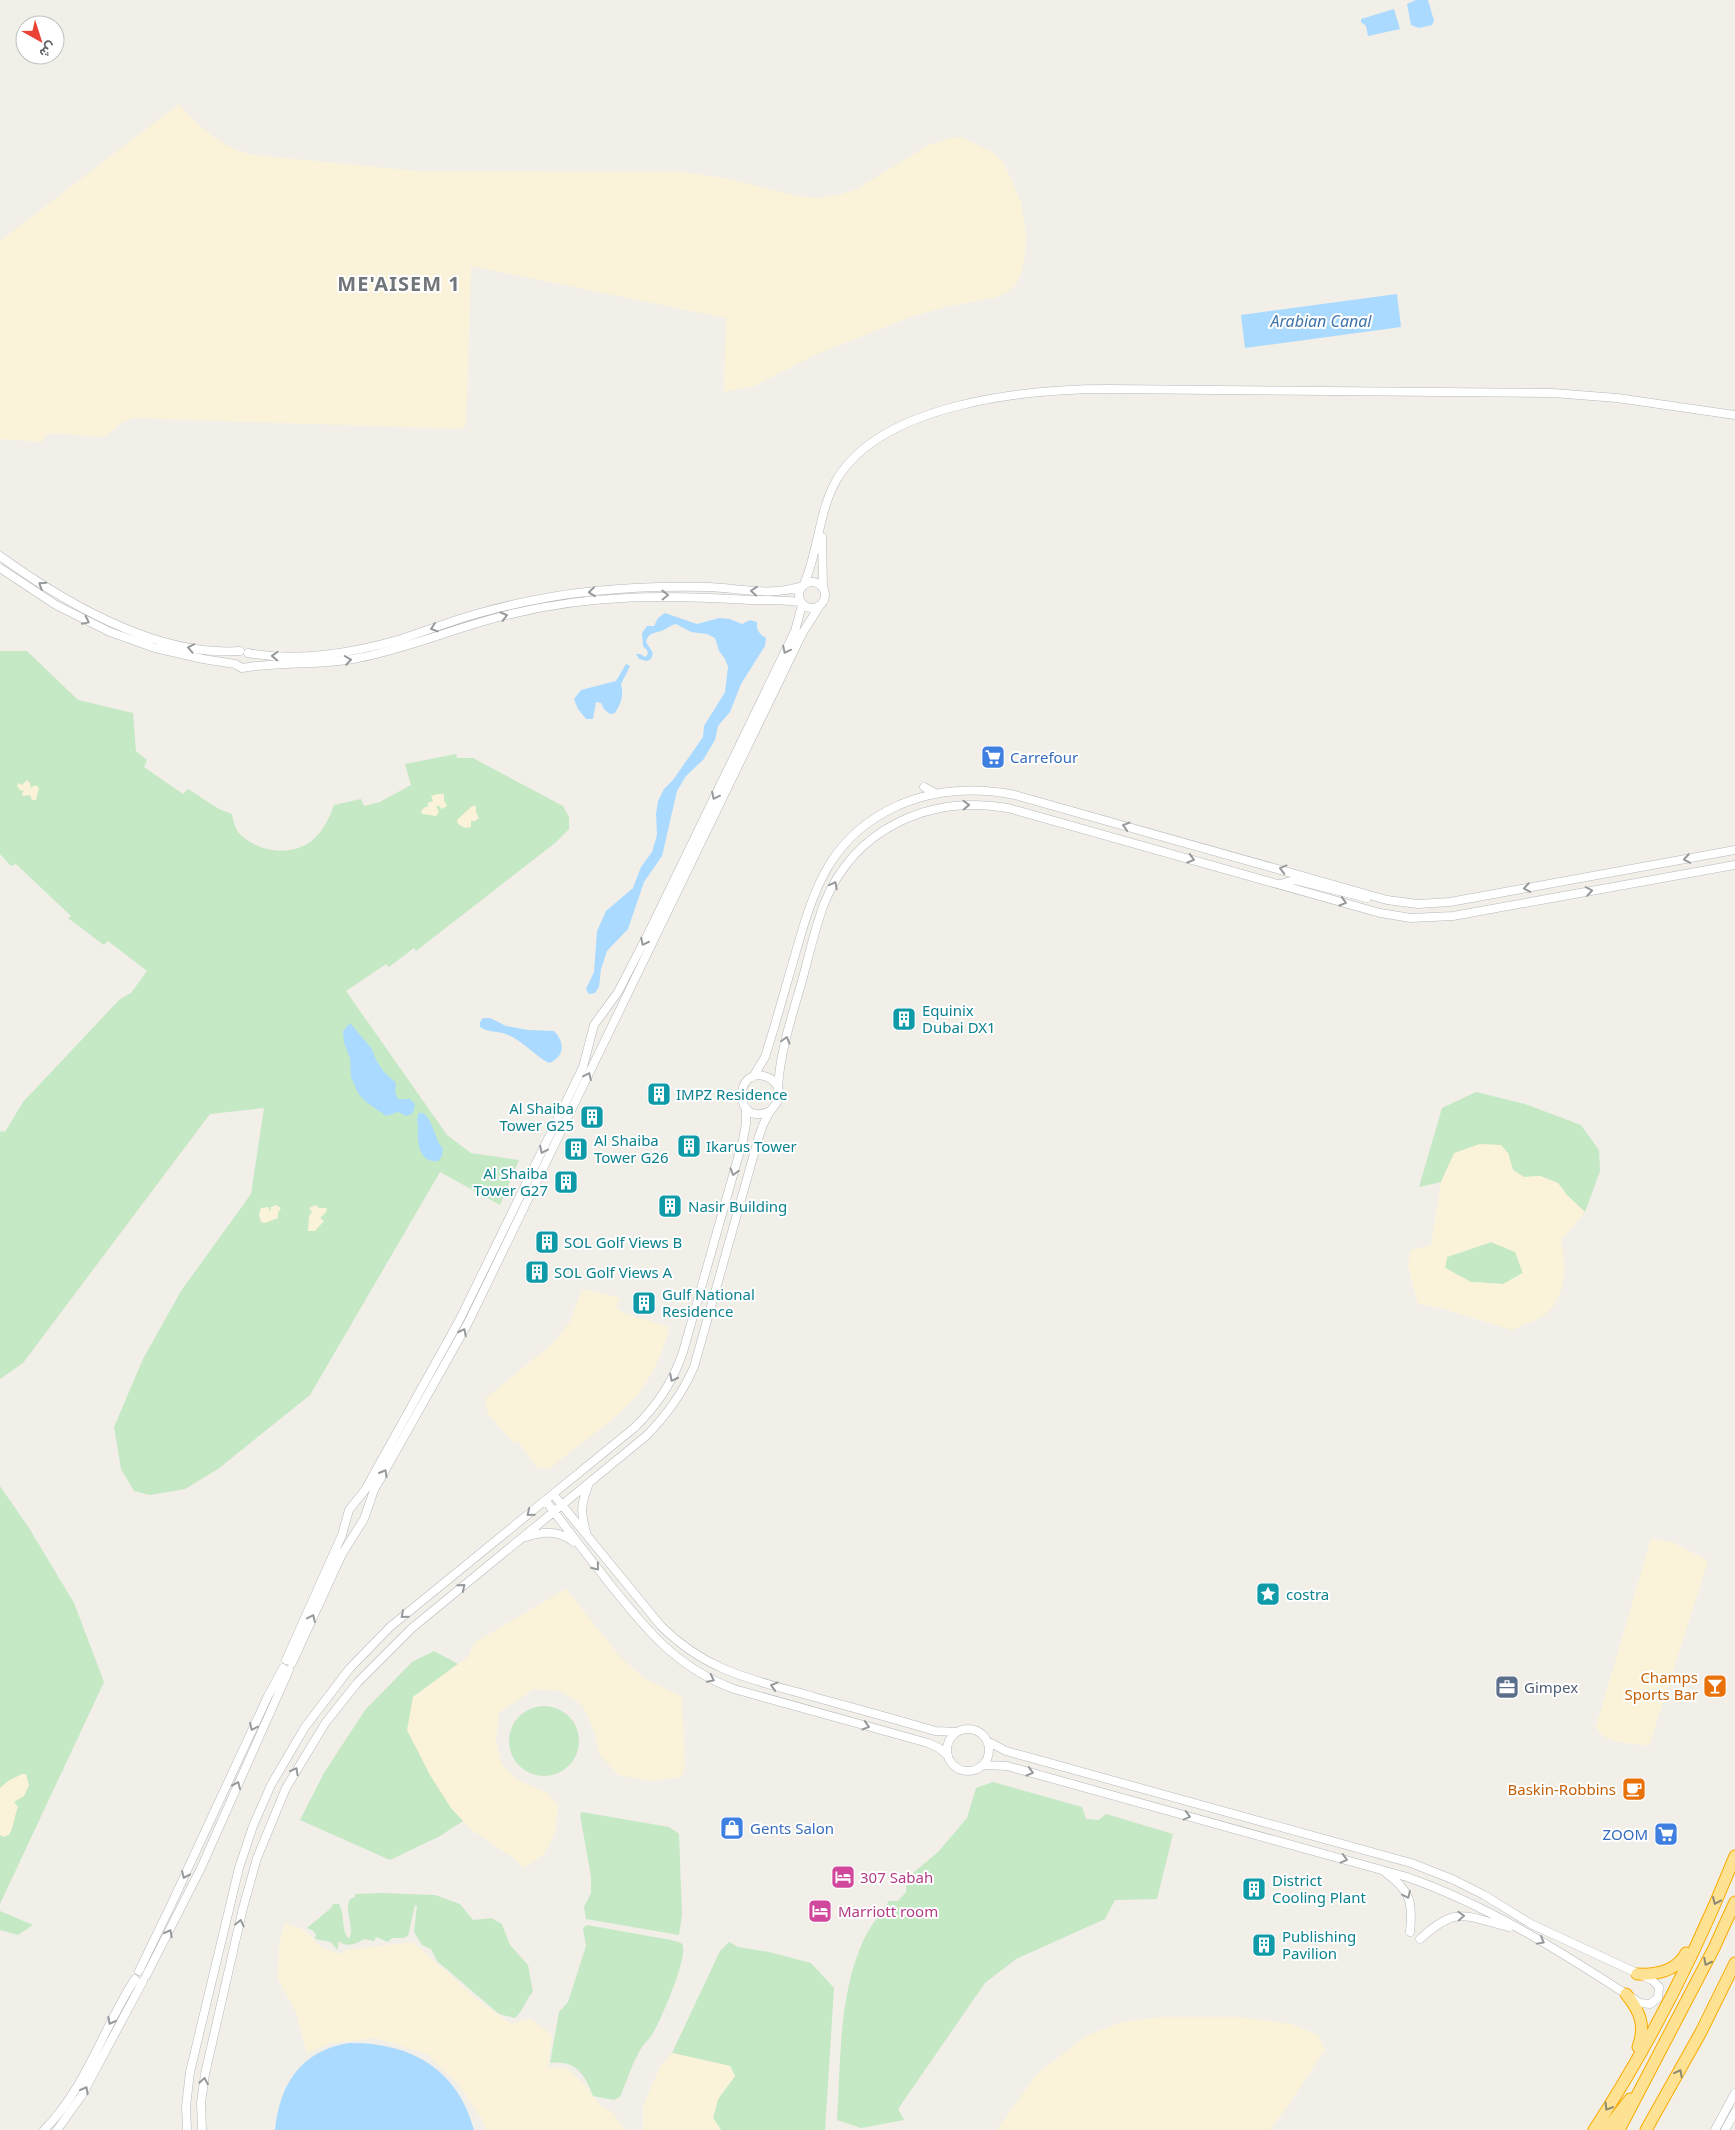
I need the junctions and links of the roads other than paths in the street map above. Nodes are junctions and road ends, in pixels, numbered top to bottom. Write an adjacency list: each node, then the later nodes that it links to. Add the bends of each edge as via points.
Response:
1 (1735, 415): 2 (street, via 1553,392 1108,389 1031,392 964,406 915,421 882,436 862,450 843,471 830,493)
2 (822, 519): 5 (street); 6 (street)
3 (0, 556): 11 (street, one-way to 3, via 217,652 181,645 118,625 80,608)
4 (0, 568): 12 (street, one-way to 12, via 56,605 110,632 172,652)
5 (803, 585): 6 (street, via 814,582); 8 (street, via 798,594); 11 (street, one-way to 11, via 770,592 686,587 588,592 515,604 401,639 348,651 281,656)
6 (823, 588): 9 (street, via 825,598)
7 (784, 600): 8 (street); 10 (street); 13 (street, one-way to 7, via 357,659 494,618 585,601 661,595)
8 (801, 603): 9 (street, via 810,609); 10 (street)
9 (819, 607): 34 (street, one-way to 9, via 342,1554 364,1519 374,1490 468,1323 803,632)
10 (800, 618): 34 (street, one-way to 34, via 648,934 618,992 596,1022 583,1067 464,1312 362,1494 349,1510 342,1535)
11 (244, 652): 12 (street, via 235,655); 13 (street, via 251,658)
12 (235, 664): 13 (street)
13 (247, 667)
14 (924, 787): 15 (street)
15 (935, 793): 19 (street, one-way to 15, via 1153,830 1002,792 965,790); 20 (street, via 906,802 868,823 826,868 806,913 765,1057)
16 (1735, 850): 19 (street, one-way to 19, via 1450,902 1418,904)
17 (1735, 865): 18 (street, one-way to 17, via 1390,915 1432,918)
18 (1280, 884): 19 (street, via 1295,880 1374,900); 21 (street, one-way to 18, via 782,1056 830,890 864,847 885,830 910,817 936,808 963,804 1008,808)
19 (1387, 900)
20 (753, 1077): 21 (street, via 766,1076); 22 (street, via 742,1088 741,1099)
21 (778, 1088): 23 (street, via 779,1098)
22 (746, 1108): 23 (street, via 758,1114); 25 (street, one-way to 25, via 743,1140 668,1388 634,1428)
23 (770, 1111): 24 (street, via 756,1143 707,1339 687,1382 669,1411 646,1436)
24 (589, 1483): 27 (street); 29 (street, via 581,1508)
25 (553, 1494): 26 (street); 27 (street)
26 (545, 1500): 28 (street); 33 (street, one-way to 33)
27 (562, 1505): 28 (street); 29 (street)
28 (554, 1511): 30 (street); 31 (street)
29 (588, 1536): 35 (street, one-way to 29, via 935,1731 731,1669 693,1653 671,1636)
30 (522, 1538): 31 (street, via 540,1532 554,1532); 60 (street, one-way to 30, via 205,2074 250,1883 275,1811 298,1765 331,1715 375,1663 412,1628)
31 (582, 1549): 37 (street, one-way to 37, via 652,1636 700,1674 734,1689 928,1744)
32 (363, 1641): 33 (street)
33 (370, 1647): 59 (street, via 328,1688 293,1746 253,1826 190,2054)
34 (287, 1665): 47 (street, one-way to 47, via 268,1696); 50 (street, one-way to 34, via 201,1868)
35 (957, 1732): 36 (street, via 971,1729); 37 (street, via 948,1742)
36 (987, 1741): 38 (street, via 989,1751); 48 (street, via 1006,1751 1422,1867 1484,1895 1531,1924)
37 (948, 1756): 38 (street, via 953,1765 963,1771)
38 (983, 1765): 40 (street, one-way to 40, via 1007,1766)
39 (1735, 1856): 43 (highway, one-way to 43)
40 (1380, 1869): 42 (street, via 1442,1890); 44 (street, one-way to 44, via 1399,1883 1408,1896 1412,1910)
41 (1735, 1902): 52 (highway, one-way to 52)
42 (1519, 1929): 45 (street, one-way to 42, via 1443,1920 1464,1915); 51 (street, one-way to 51)
43 (1703, 1929): 48 (highway, via 1675,1966 1659,1974); 53 (highway)
44 (1410, 1932)
45 (1420, 1939)
46 (1735, 1963): 54 (highway, one-way to 46)
47 (138, 1971): 49 (street); 50 (street, via 144,1972)
48 (1637, 1974): 51 (street, via 1657,1984 1658,1998 1647,2005)
49 (135, 1979): 50 (street, via 138,1982); 57 (street, one-way to 57, via 74,2091)
50 (145, 1979): 58 (street, one-way to 50, via 82,2095)
51 (1626, 1994): 53 (highway, via 1638,2010 1642,2029)
52 (1648, 2077): 62 (highway); 63 (highway)
53 (1618, 2091): 61 (highway, one-way to 61)
54 (1668, 2092): 64 (highway); 65 (highway)
55 (1735, 2094): 66 (street)
56 (1735, 2112): 67 (street)
57 (44, 2130)
58 (57, 2130)
59 (187, 2130)
60 (202, 2130)
61 (1594, 2130)
62 (1606, 2130)
63 (1619, 2130)
64 (1646, 2130)
65 (1656, 2130)
66 (1715, 2130)
67 (1725, 2130)

